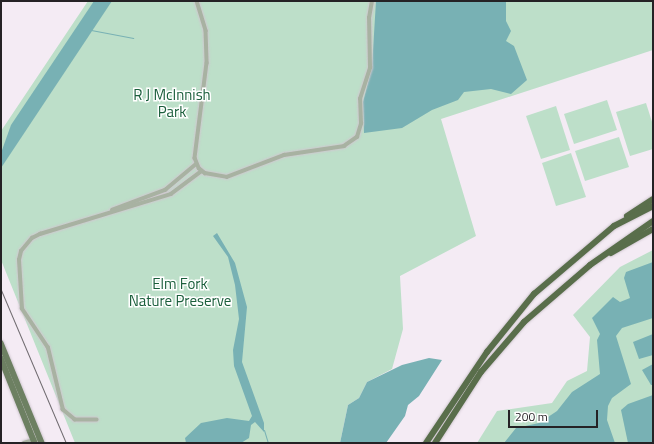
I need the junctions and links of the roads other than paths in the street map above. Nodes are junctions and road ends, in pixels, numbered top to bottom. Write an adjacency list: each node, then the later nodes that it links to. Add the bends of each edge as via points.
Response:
1 (197, 1): 3 (street, via 207,43)
2 (372, 1): 4 (street, via 369,18 370,68 360,99 361,124 357,138 337,148 284,155 232,176 214,176)
3 (196, 164): 4 (street); 7 (street, via 164,190)
4 (201, 171): 7 (street, via 171,194)
5 (653, 199): 9 (highway)
6 (653, 206): 9 (highway)
7 (90, 217): 14 (street, via 40,234 26,243 19,260 19,294 24,316 51,355 63,410 75,420)
8 (653, 221): 11 (highway)
9 (614, 226): 19 (highway, via 534,294 487,352)
10 (653, 229): 11 (highway)
11 (590, 265): 16 (highway, via 550,297 509,338 481,372)
12 (1, 343): 15 (main road)
13 (1, 358): 17 (main road)
14 (97, 420)
15 (41, 440): 17 (street)
16 (437, 441)
17 (34, 442): 18 (street)
18 (24, 443)
19 (425, 443)

